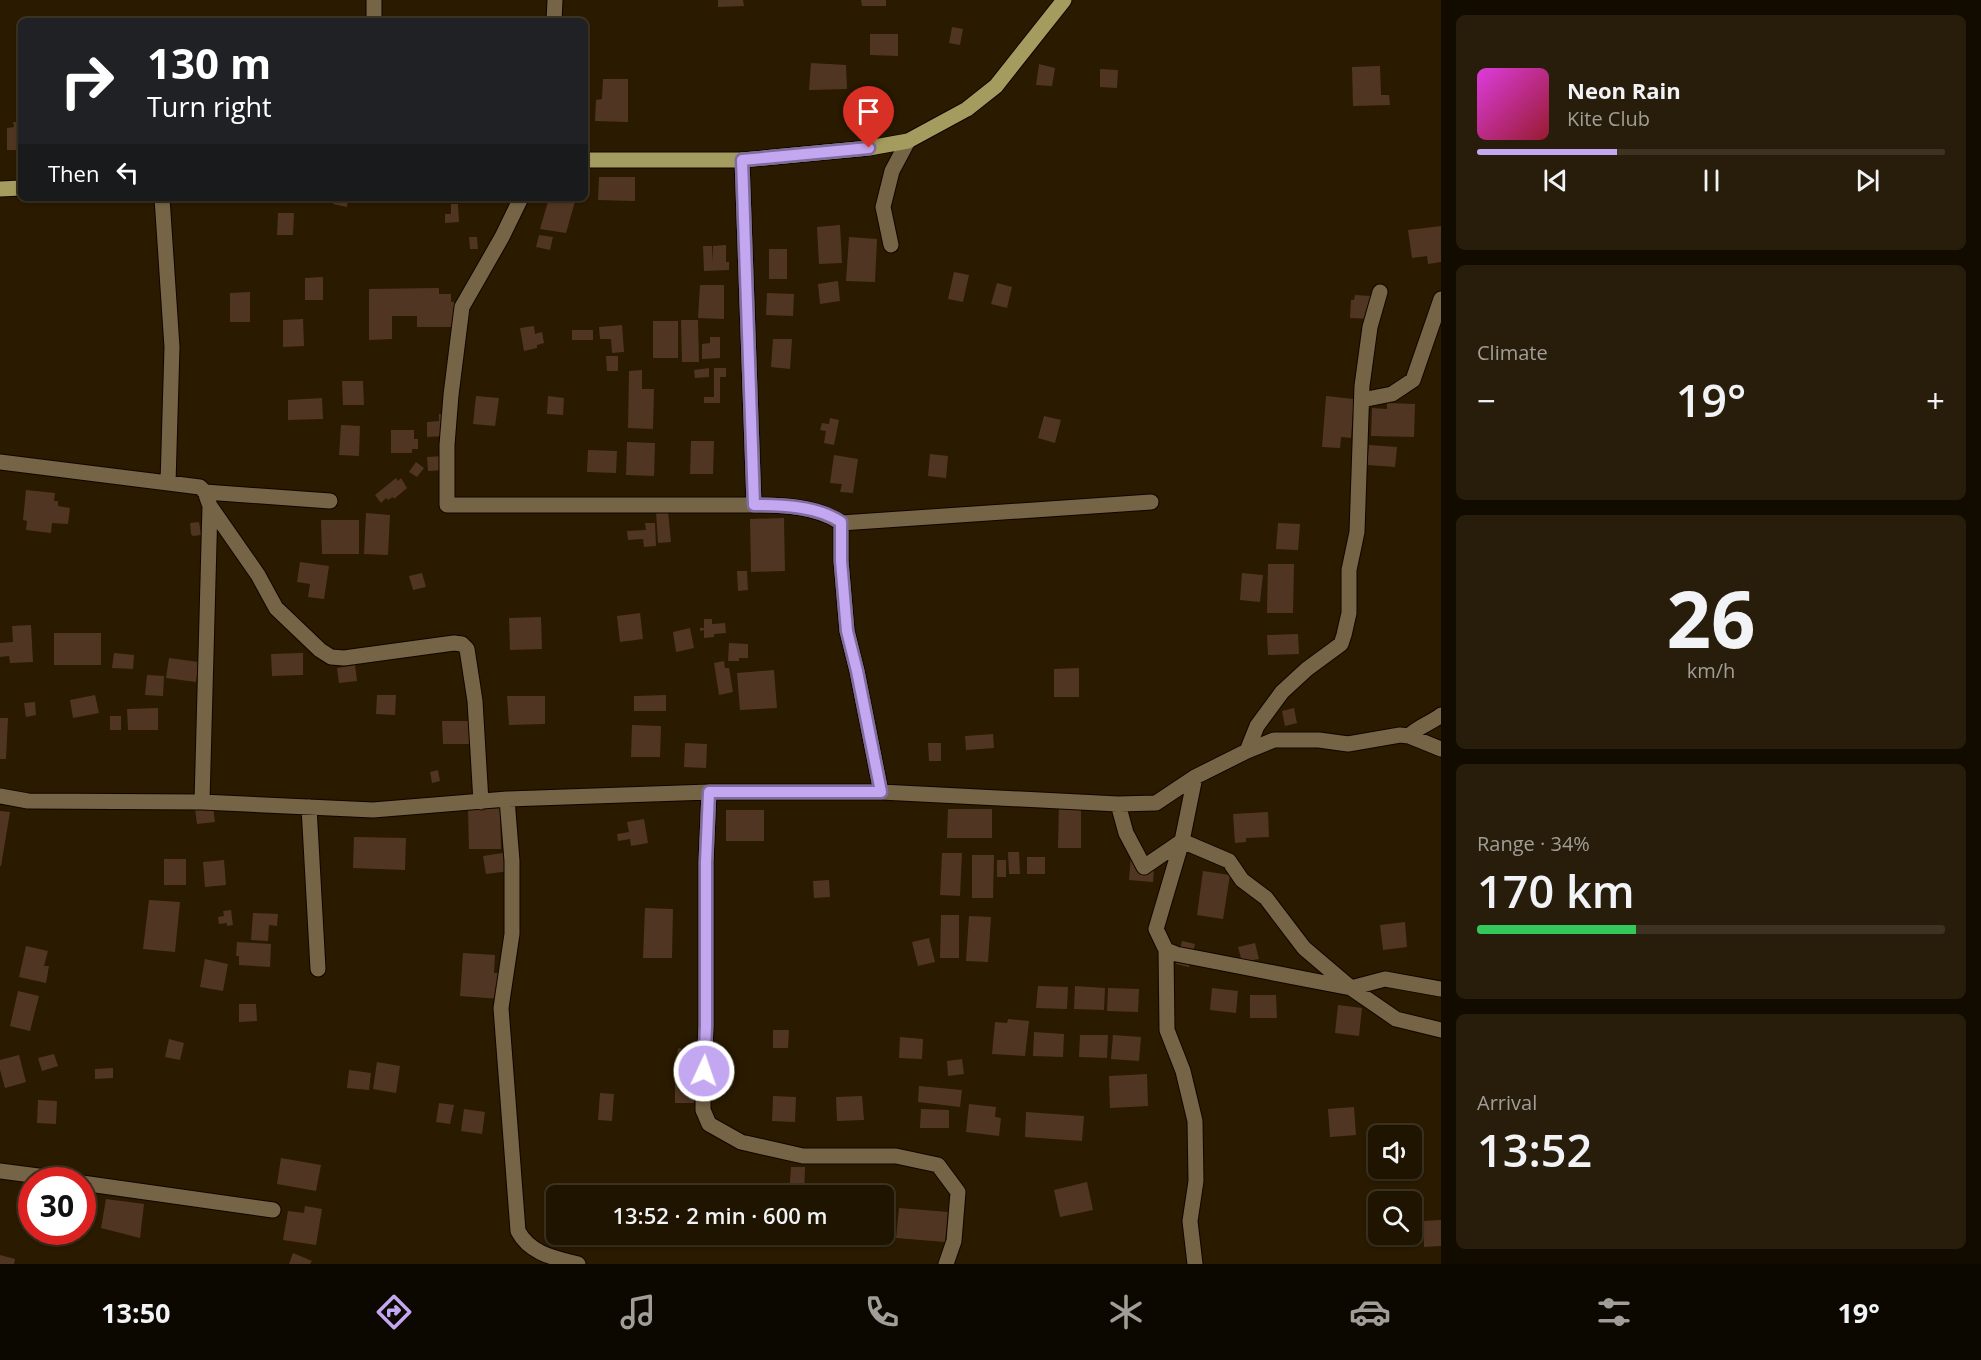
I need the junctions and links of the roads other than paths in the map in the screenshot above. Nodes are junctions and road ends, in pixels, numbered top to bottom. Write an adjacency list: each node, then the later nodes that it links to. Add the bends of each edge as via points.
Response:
1 (374, 0): 4 (street)
2 (555, 0): 5 (street)
3 (1064, 0): 6 (main road, via 996,86 967,109)
4 (374, 18)
5 (554, 18)
6 (908, 141): 8 (main road); 13 (street, via 892,171 885,199)
7 (588, 160): 8 (main road)
8 (742, 160): 22 (street)
9 (18, 188): 10 (main road)
10 (0, 189)
11 (162, 201): 18 (street, via 172,347)
12 (520, 201): 22 (street, via 462,307 447,445 447,505)
13 (891, 245)
14 (1380, 292): 16 (street, via 1370,327)
15 (1441, 300): 16 (street, via 1413,380 1392,394)
16 (1362, 400): 27 (street, via 1357,532 1349,570 1349,613 1344,635 1341,644 1282,692 1257,726)
17 (0, 462): 18 (street)
18 (168, 483): 19 (street, via 200,487)
19 (208, 499): 20 (street); 33 (street); 34 (street, via 276,608 331,657 454,643 467,649 475,701)
20 (330, 501)
21 (1151, 502): 23 (street)
22 (754, 505): 23 (street, via 818,511)
23 (841, 522): 30 (street, via 847,631)
24 (1441, 715): 25 (street)
25 (1409, 736): 26 (street); 27 (street, via 1348,744 1274,740)
26 (1441, 749)
27 (1247, 751): 28 (street)
28 (1195, 777): 35 (street, via 1156,803); 37 (street)
29 (709, 792): 30 (street); 32 (street); 48 (street, via 703,1093 703,1110 709,1124 741,1142 803,1156 896,1156 938,1165 958,1192 954,1241)
30 (881, 792): 35 (street)
31 (0, 796): 33 (street, via 28,801)
32 (507, 799): 34 (street); 47 (street, via 512,934 501,1008 518,1231 531,1248)
33 (202, 802): 36 (street)
34 (481, 802): 36 (street, via 372,810)
35 (1118, 804): 37 (street, via 1126,833 1144,867)
36 (309, 807): 39 (street)
37 (1182, 841): 38 (street, via 1156,929); 40 (street, via 1229,861 1242,880 1266,898 1304,948)
38 (1167, 950): 40 (street); 49 (street, via 1167,1030 1183,1071 1195,1121 1196,1181 1190,1221)
39 (318, 969)
40 (1351, 988): 41 (street, via 1385,979); 42 (street, via 1396,1019)
41 (1441, 989)
42 (1441, 1030)
43 (0, 1171): 44 (street)
44 (18, 1173)
45 (96, 1184): 46 (street)
46 (273, 1210)
47 (578, 1264)
48 (946, 1264)
49 (1195, 1264)

